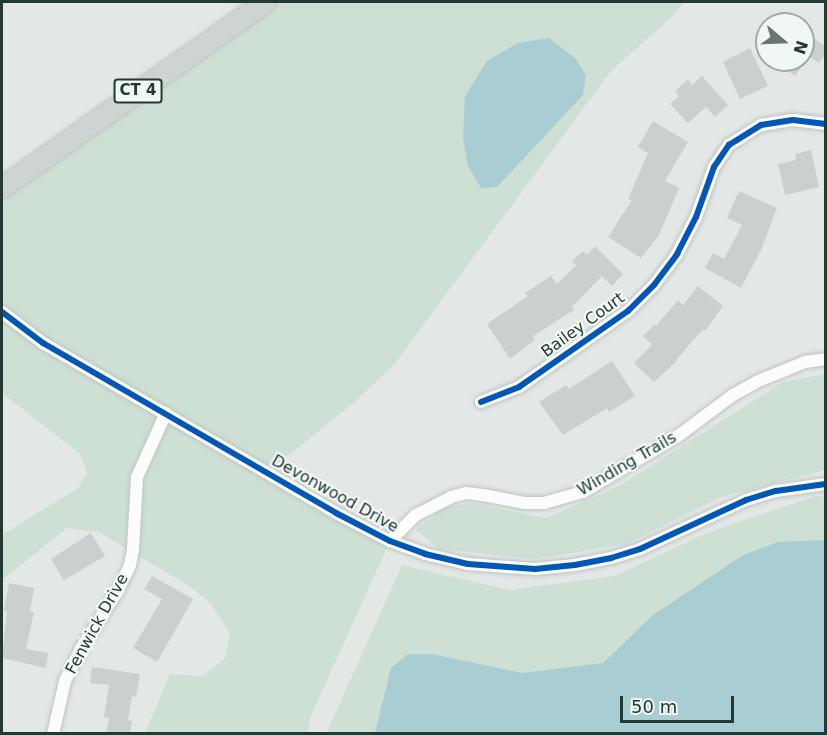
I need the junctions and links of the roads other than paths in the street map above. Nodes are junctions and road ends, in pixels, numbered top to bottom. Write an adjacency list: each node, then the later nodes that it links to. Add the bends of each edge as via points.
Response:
1 (266, 2): 3 (main road, CT 4)
2 (825, 124): 6 (street, Bailey Court, via 793,120 761,124 729,145 714,167 696,218 677,254 654,285 628,311 519,387)
3 (2, 188)
4 (2, 312): 7 (street, Devonwood Drive, via 43,343)
5 (825, 359): 9 (street, Winding Trails, via 806,362 756,382 678,436 583,492 544,503 483,495 451,497 416,515)
6 (481, 402)
7 (166, 412): 9 (street, Devonwood Drive); 10 (street, Fenwick Drive, via 137,477 130,565 65,681)
8 (825, 484): 9 (street, Devonwood Drive, via 746,500 640,549 575,565 495,568 447,560)
9 (390, 541)
10 (53, 734)

